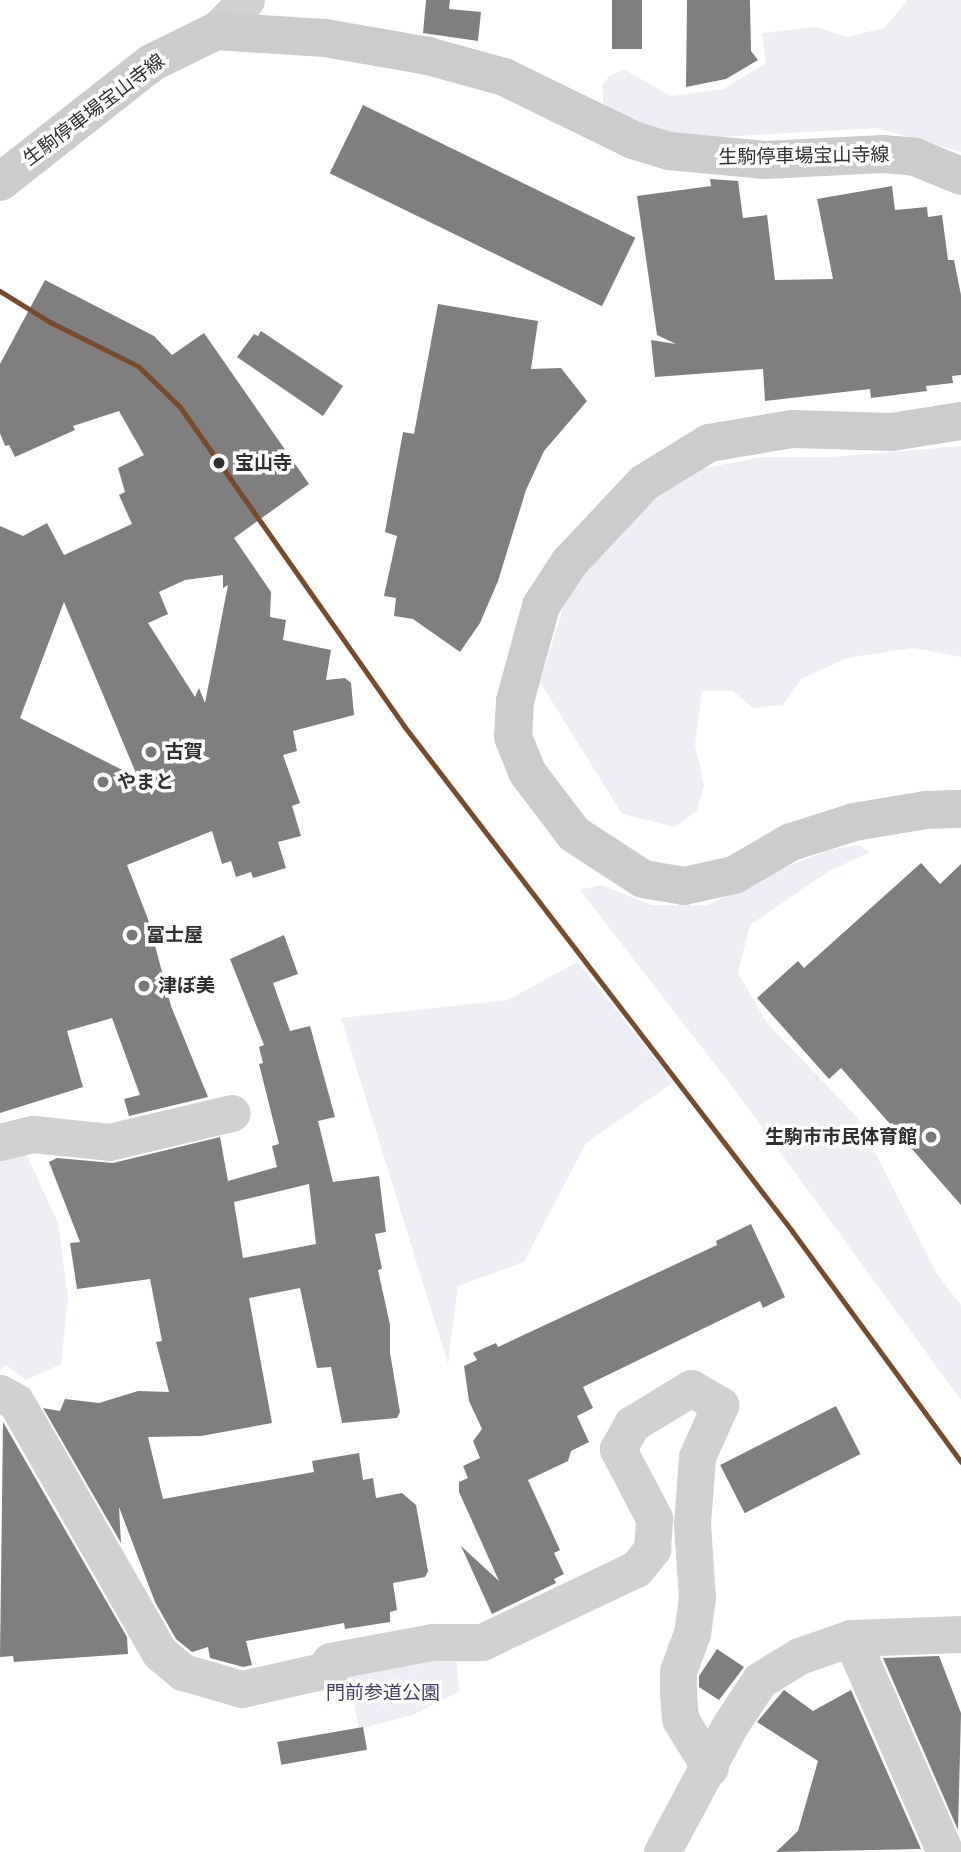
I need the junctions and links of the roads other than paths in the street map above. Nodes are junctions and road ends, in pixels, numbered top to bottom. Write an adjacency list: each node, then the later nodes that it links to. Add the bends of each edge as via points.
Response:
1 (246, 0): 2 (street)
2 (216, 31): 3 (main road, 生駒停車場宝山寺線, via 325,38 428,56 504,78 633,140 669,151 766,160 883,154 915,157); 4 (main road, 生駒停車場宝山寺線, via 151,63)
3 (961, 176)
4 (0, 182)
5 (961, 421): 6 (main road, via 892,432 792,429 709,443 644,482 569,563 541,606 515,701 513,737 527,772 574,834 643,879 670,884 684,886 734,875 791,842 854,822)
6 (961, 809)
7 (232, 1113): 8 (street, via 109,1142 33,1134)
8 (0, 1142)
9 (0, 1393): 12 (street, via 16,1402 160,1653 183,1672 242,1689 433,1642 482,1642 636,1569 652,1549 654,1518 618,1449 632,1424 691,1388 720,1405 697,1457 692,1557 697,1598 692,1633 678,1671 678,1694 680,1719)
10 (961, 1634): 11 (street)
11 (851, 1638): 12 (street, via 799,1656 760,1680 730,1725); 14 (street)
12 (710, 1768): 13 (street)
13 (662, 1852)
14 (945, 1852)

